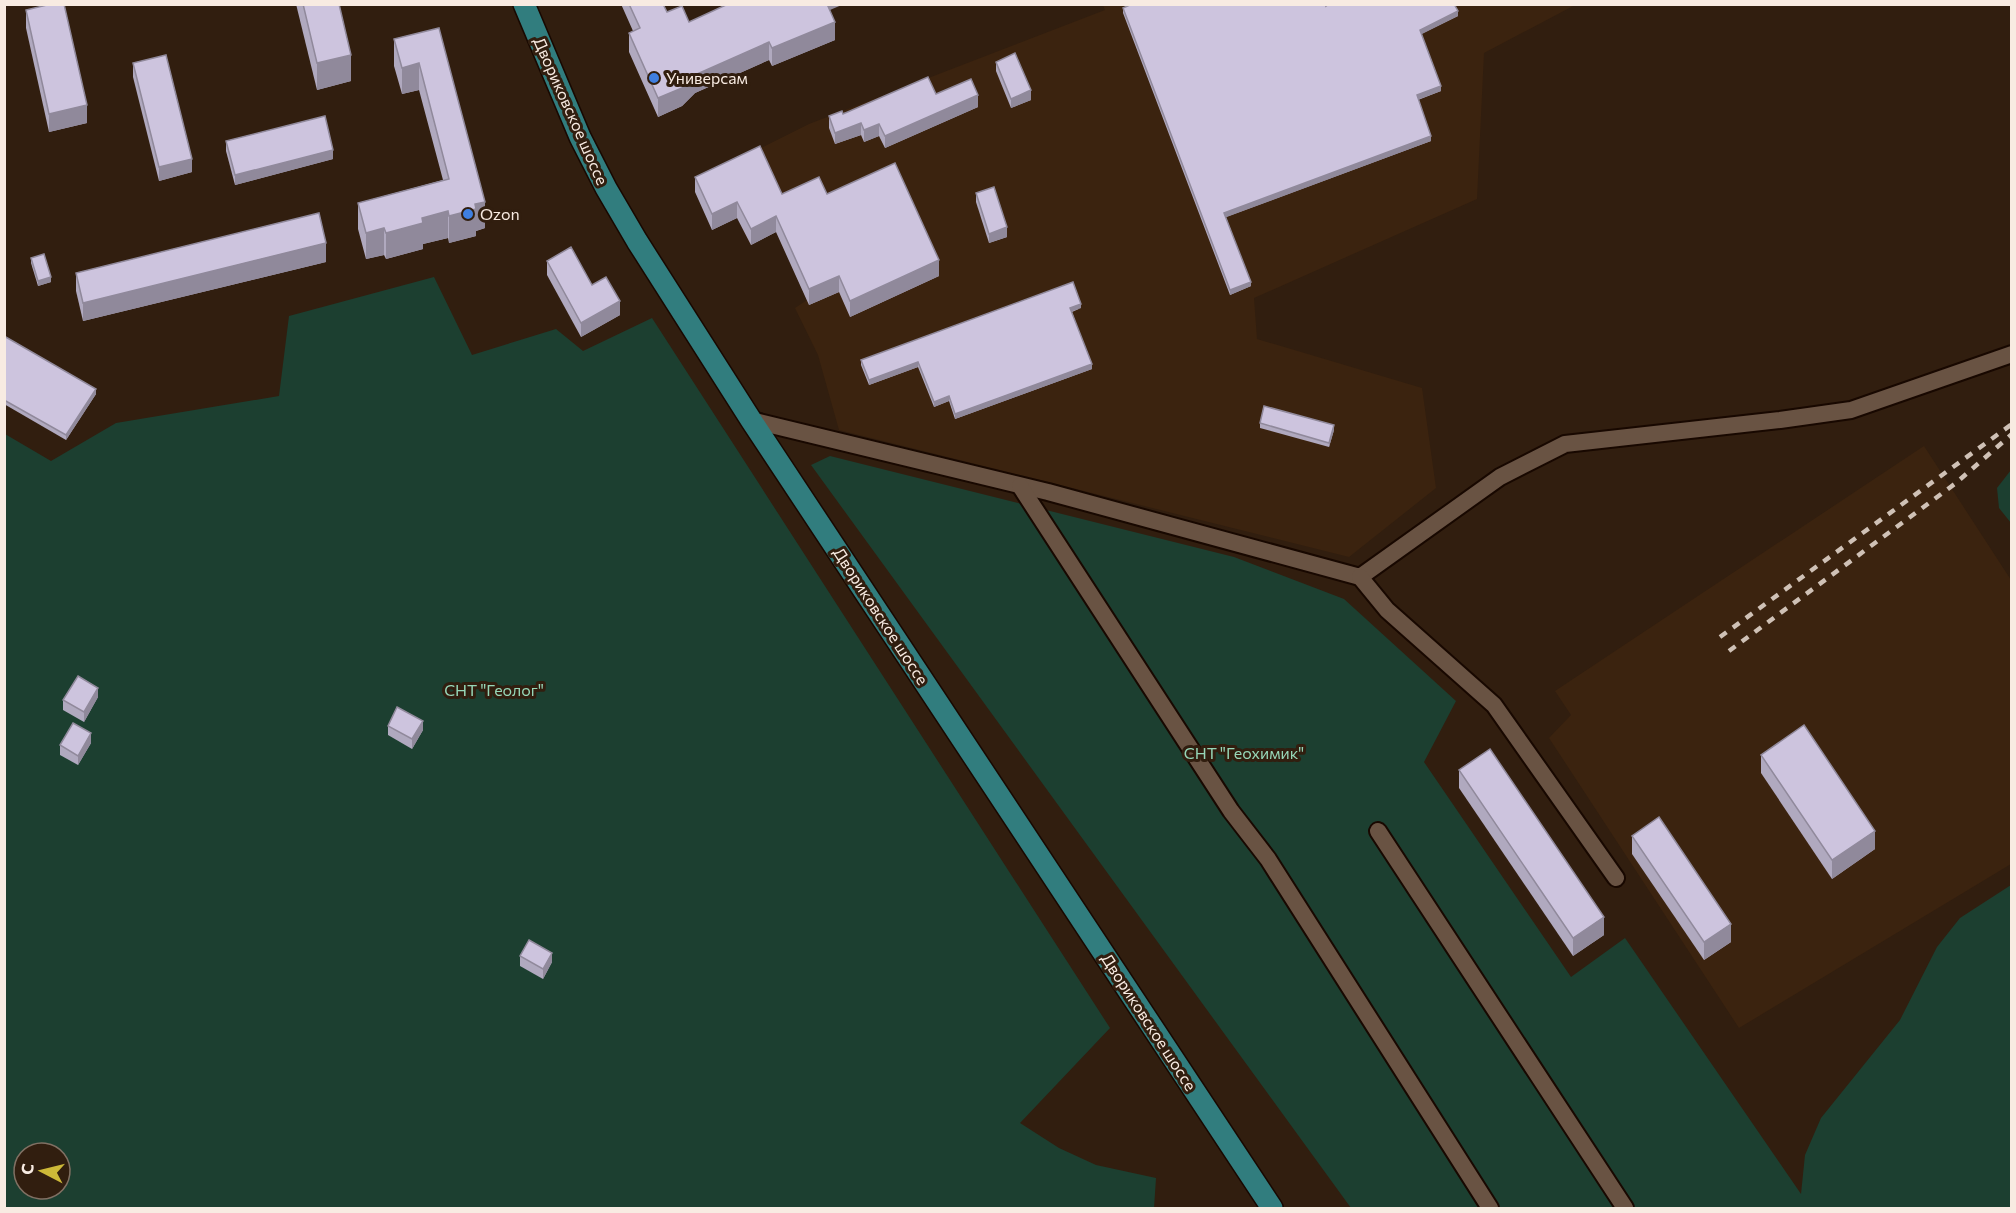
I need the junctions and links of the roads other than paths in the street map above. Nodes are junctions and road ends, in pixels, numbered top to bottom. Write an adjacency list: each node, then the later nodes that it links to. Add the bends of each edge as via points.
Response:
1 (524, 4): 3 (main road, Двориковское шоссе, via 606,188)
2 (2012, 354): 5 (street, via 1851,410 1565,444 1500,477)
3 (751, 420): 4 (street); 8 (main road, Двориковское шоссе)
4 (1020, 486): 5 (street); 9 (street, via 1231,811 1275,869)
5 (1360, 577): 7 (street, via 1387,610 1494,705)
6 (1378, 831): 10 (street)
7 (1616, 878)
8 (1272, 1209)
9 (1490, 1209)
10 (1625, 1209)

